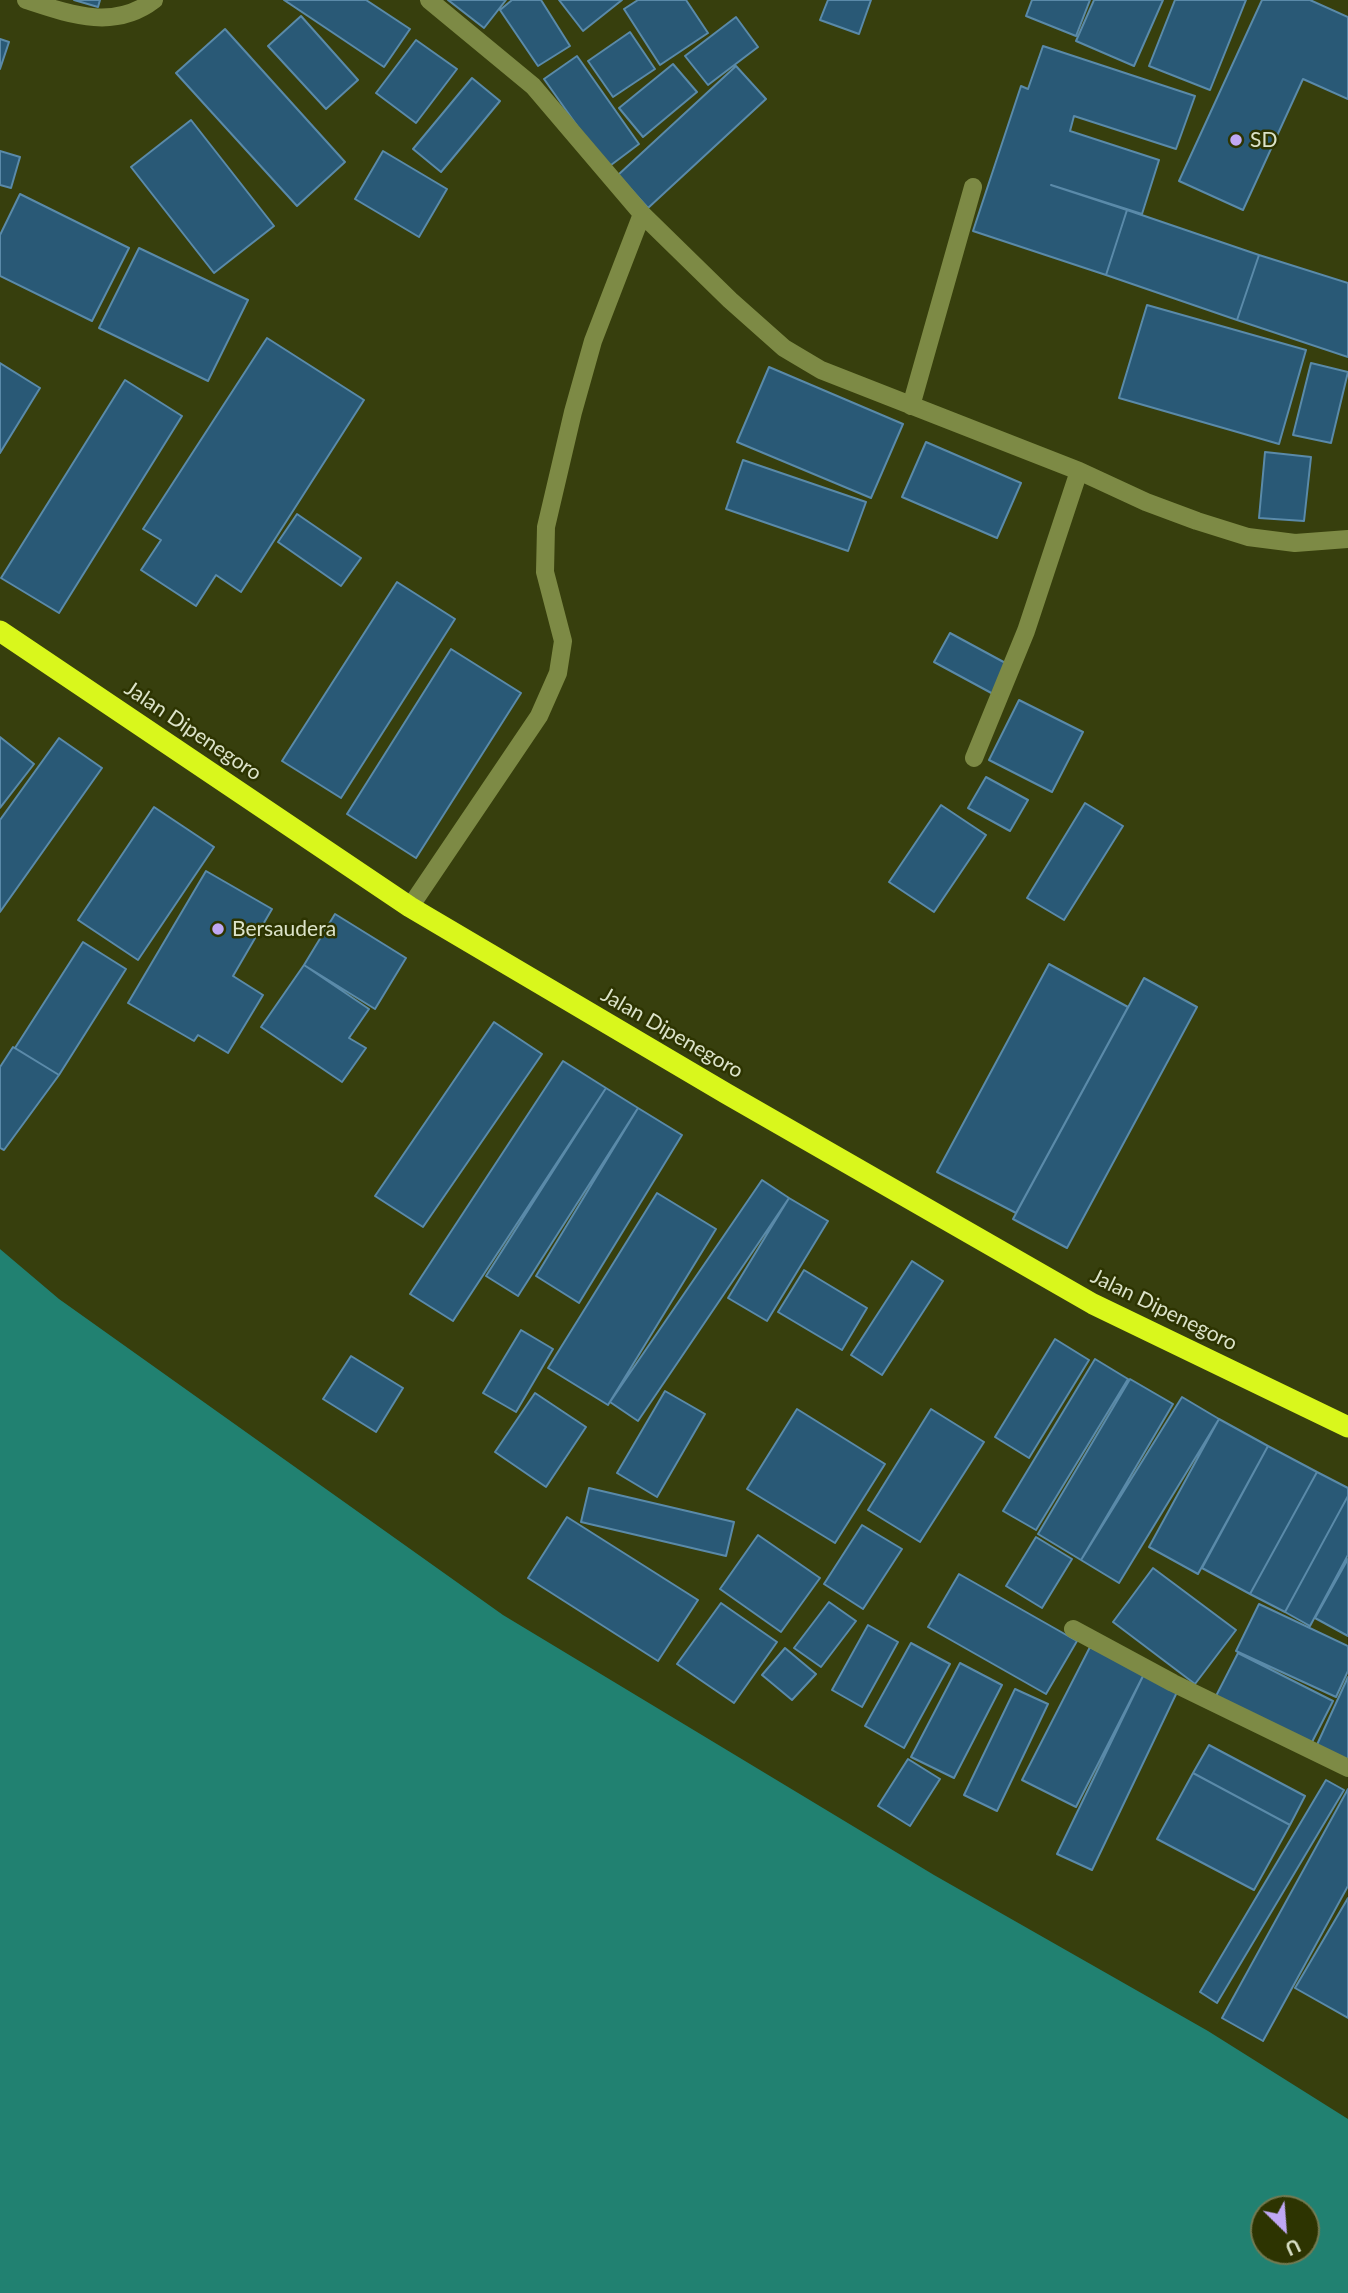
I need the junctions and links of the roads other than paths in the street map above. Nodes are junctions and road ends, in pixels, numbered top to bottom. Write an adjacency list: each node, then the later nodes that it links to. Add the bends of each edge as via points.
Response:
1 (26, 0): 2 (street, via 92,19 131,14)
2 (153, 0)
3 (429, 0): 5 (street, via 533,86)
4 (974, 187): 6 (street)
5 (642, 214): 6 (street, via 784,348 821,370); 11 (street, via 593,341 546,527 545,572 563,641 558,673 539,716)
6 (911, 406): 7 (street)
7 (1079, 471): 8 (street, via 1146,502 1248,537 1295,543); 10 (street, via 1026,631)
8 (1348, 539)
9 (0, 631): 11 (highway, Jalan Dipenegoro)
10 (974, 758)
11 (410, 907): 12 (highway, Jalan Dipenegoro, via 1093,1304)
12 (1348, 1427)
13 (1073, 1629): 14 (street, via 1172,1683)
14 (1348, 1768)

